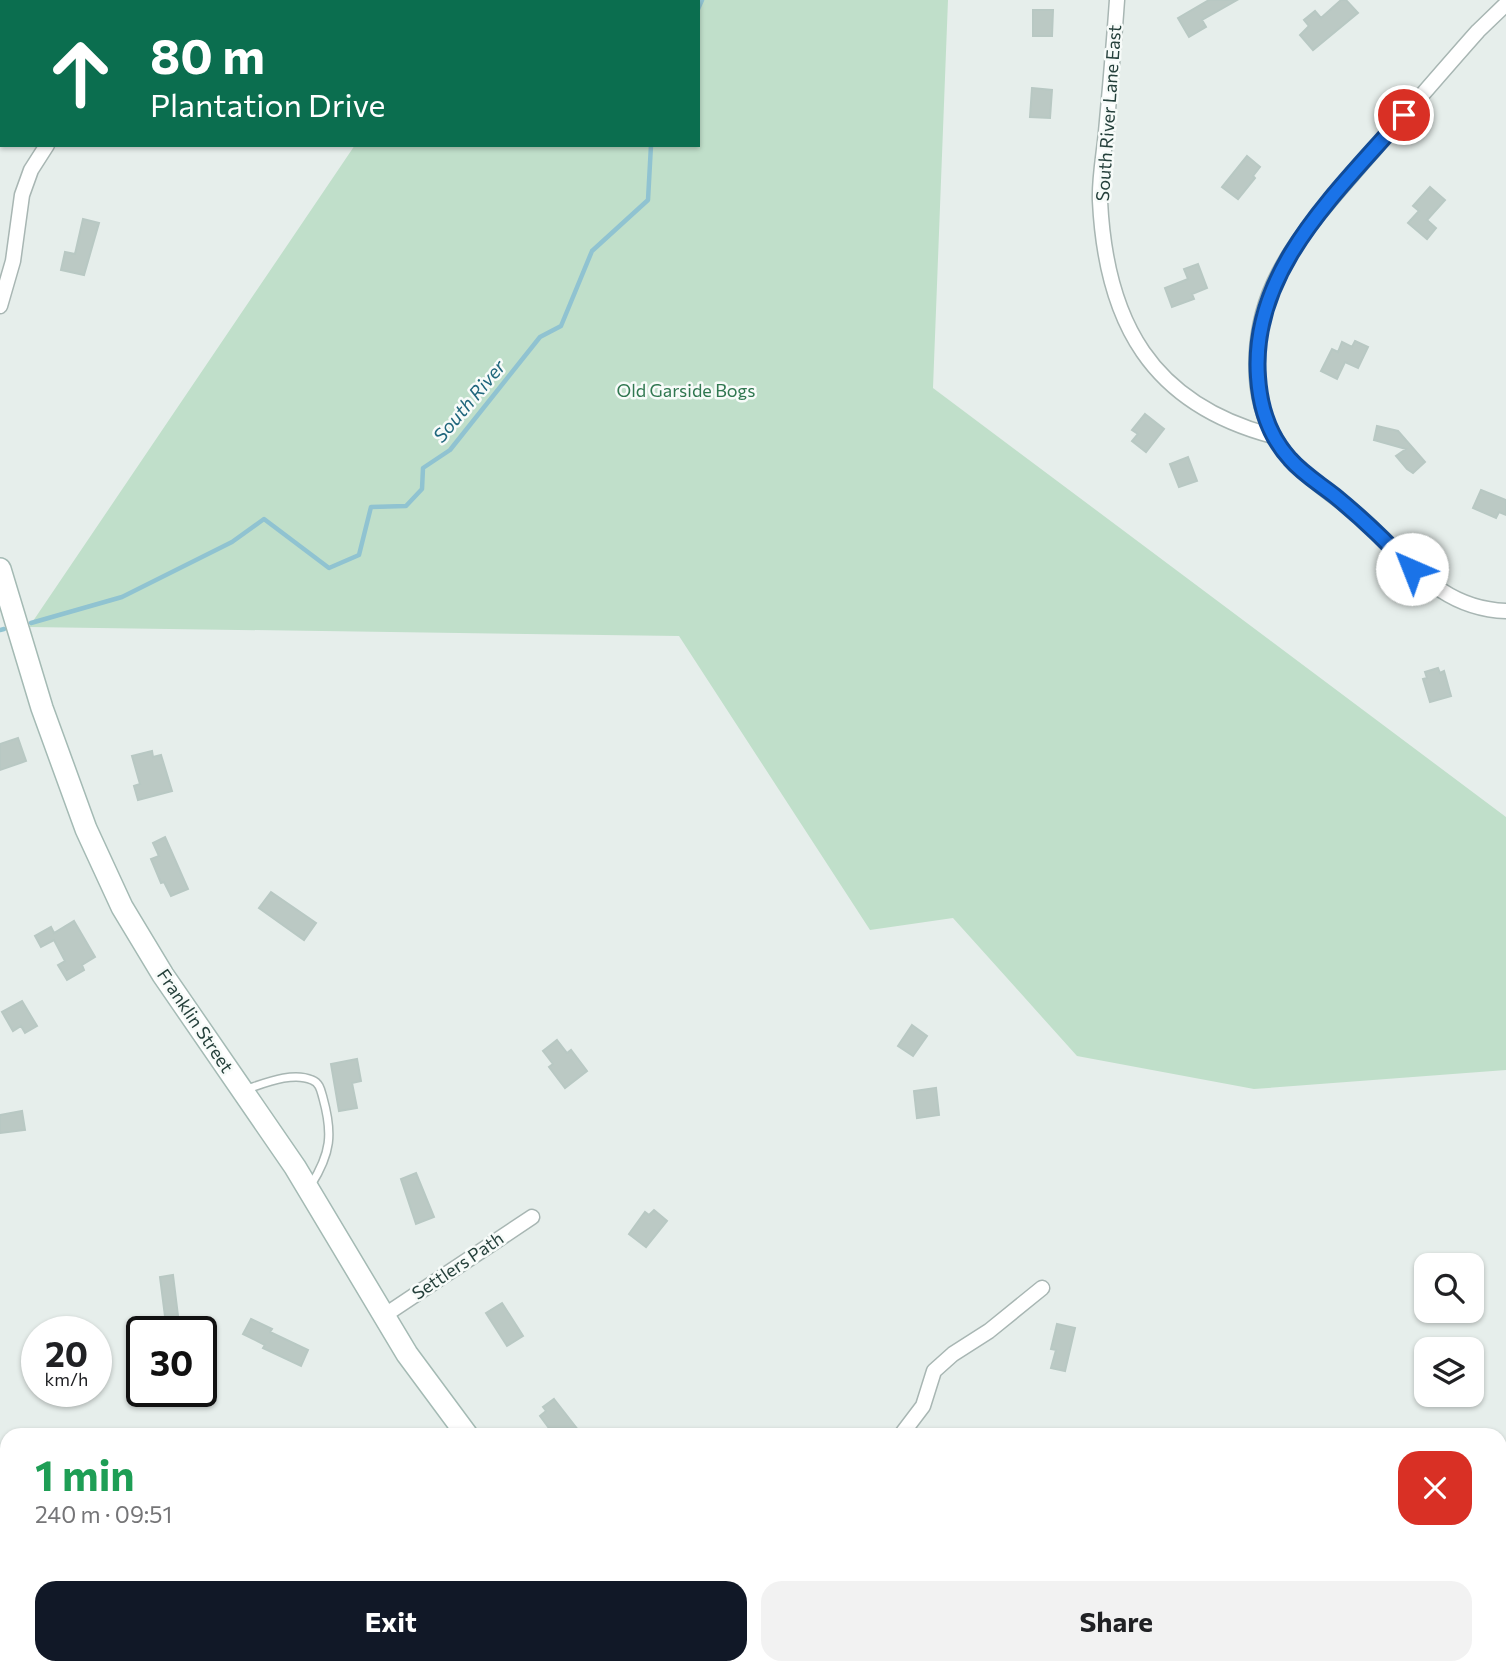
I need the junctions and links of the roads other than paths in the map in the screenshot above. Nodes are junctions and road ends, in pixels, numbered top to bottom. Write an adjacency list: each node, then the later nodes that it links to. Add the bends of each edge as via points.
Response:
1 (1117, 0): 5 (street, South River Lane East, via 1100,199 1117,302 1135,341 1160,376 1206,410)
2 (1506, 4): 5 (street, via 1334,196 1278,273 1256,357 1261,404)
3 (46, 147): 4 (street, via 22,195 13,261)
4 (0, 306)
5 (1273, 436): 7 (street, via 1301,471 1372,527 1412,569 1459,601)
6 (0, 569): 8 (street, Franklin Street, via 43,708 103,871 163,975)
7 (1506, 611)
8 (242, 1091): 9 (street, Franklin Street); 9 (lane, via 280,1079 312,1079 318,1084 329,1119 329,1148)
9 (308, 1188): 12 (street, Franklin Street)
10 (532, 1217): 12 (street, Settlers Path)
11 (1042, 1288): 14 (street, via 934,1371 923,1406)
12 (385, 1315): 13 (street, Franklin Street, via 407,1354)
13 (462, 1428)
14 (906, 1428)

